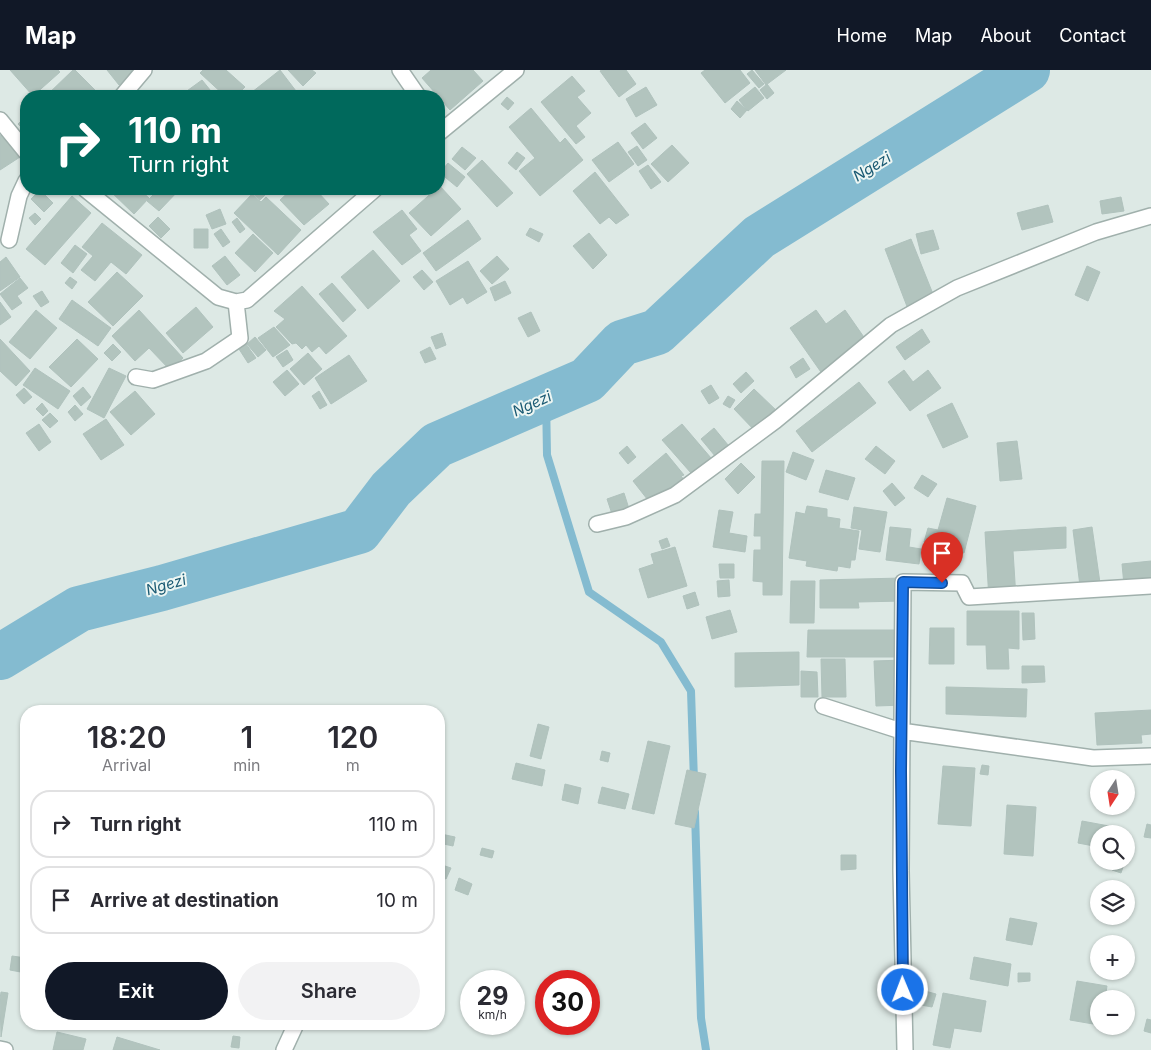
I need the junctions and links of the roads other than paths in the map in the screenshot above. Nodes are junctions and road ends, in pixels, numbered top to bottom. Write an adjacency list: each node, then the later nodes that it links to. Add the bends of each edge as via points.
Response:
1 (144, 70): 4 (street)
2 (400, 70): 5 (street)
3 (516, 70): 7 (street)
4 (127, 90)
5 (414, 90)
6 (0, 120): 8 (street)
7 (445, 126)
8 (20, 145)
9 (20, 194): 13 (street)
10 (92, 195): 14 (street, via 218,297)
11 (367, 195): 14 (street, via 247,300)
12 (1151, 216): 16 (street, via 1096,232 956,288 892,325 775,421 675,495 626,517)
13 (9, 240)
14 (236, 302): 15 (street, via 240,338 206,361 153,380)
15 (136, 377)
16 (597, 524)
17 (1151, 586): 19 (street, via 969,597 962,583 903,582)
18 (822, 706): 19 (street)
19 (901, 731): 20 (street, via 1093,758); 25 (street)
20 (1151, 756)
21 (293, 1030): 24 (street)
22 (0, 1048): 23 (street)
23 (5, 1050)
24 (284, 1050)
25 (904, 1050)

